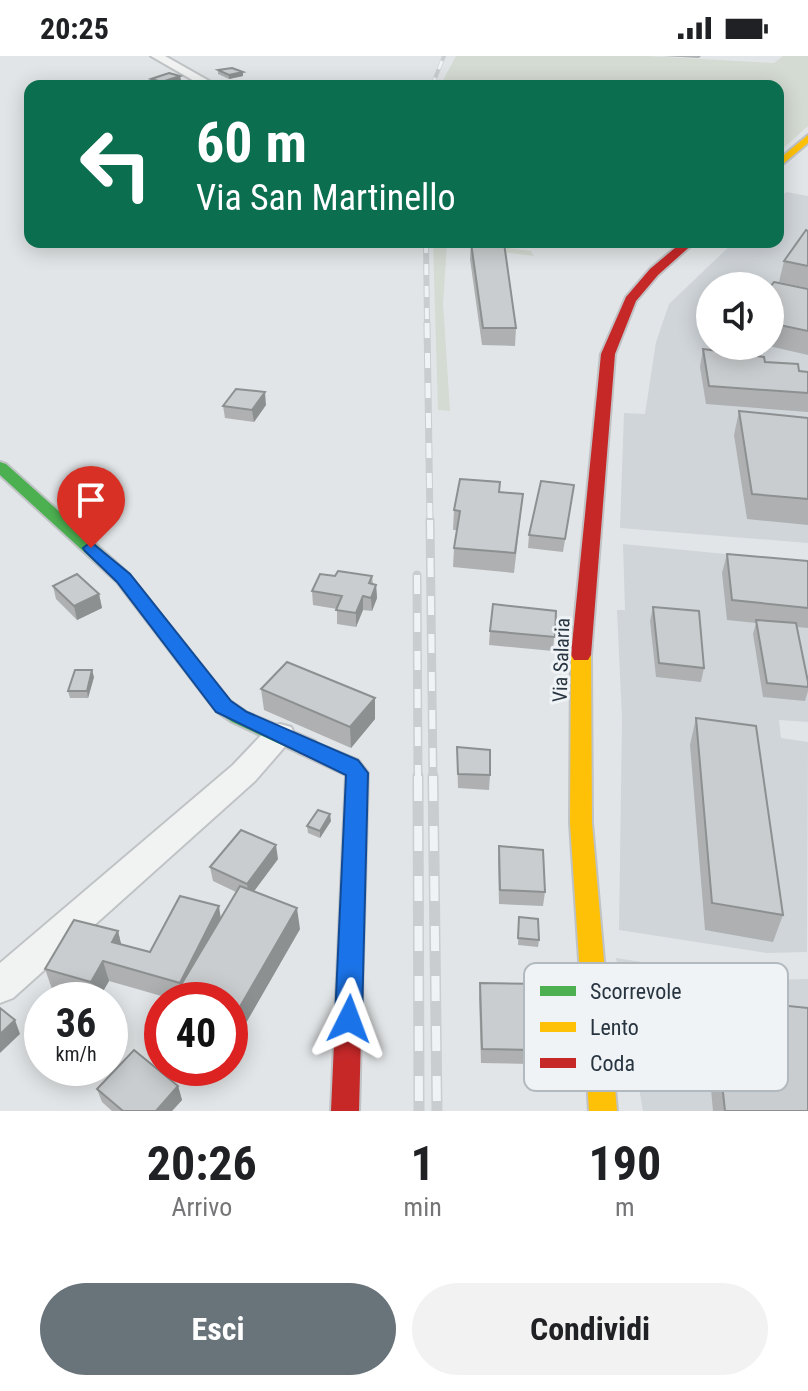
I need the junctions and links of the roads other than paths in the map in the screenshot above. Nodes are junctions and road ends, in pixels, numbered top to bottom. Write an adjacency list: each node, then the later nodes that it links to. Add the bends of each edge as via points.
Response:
1 (157, 56): 2 (street)
2 (201, 80)
3 (808, 138): 4 (main road)
4 (784, 160)
5 (682, 248): 8 (main road, Via Salaria, via 622,309 604,378 581,646)
6 (0, 467): 7 (main road, via 123,578 216,700)
7 (280, 735): 9 (street, via 244,773); 11 (main road, via 357,773)
8 (589, 963)
9 (0, 986)
10 (601, 1091): 12 (main road, Via Salaria)
11 (345, 1111)
12 (603, 1111)

